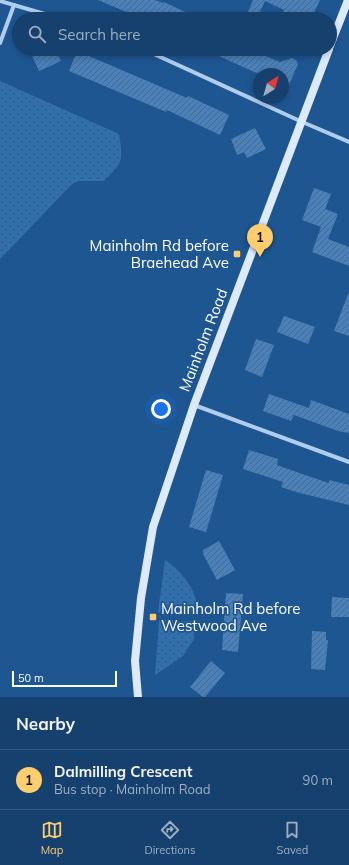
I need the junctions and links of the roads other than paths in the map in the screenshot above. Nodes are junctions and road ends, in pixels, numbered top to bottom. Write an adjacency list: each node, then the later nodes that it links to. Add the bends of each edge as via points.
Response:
1 (348, 0): 5 (street)
2 (0, 1): 3 (street)
3 (14, 5): 4 (street); 6 (street)
4 (38, 12)
5 (337, 28)
6 (0, 43)
7 (158, 56): 9 (street)
8 (326, 56): 9 (street, Mainholm Road)
9 (300, 122): 10 (street); 11 (street, Mainholm Road)
10 (349, 142)
11 (194, 405): 12 (street); 13 (street, Mainholm Road, via 153,527 141,598 135,660)
12 (349, 462)
13 (138, 697)

